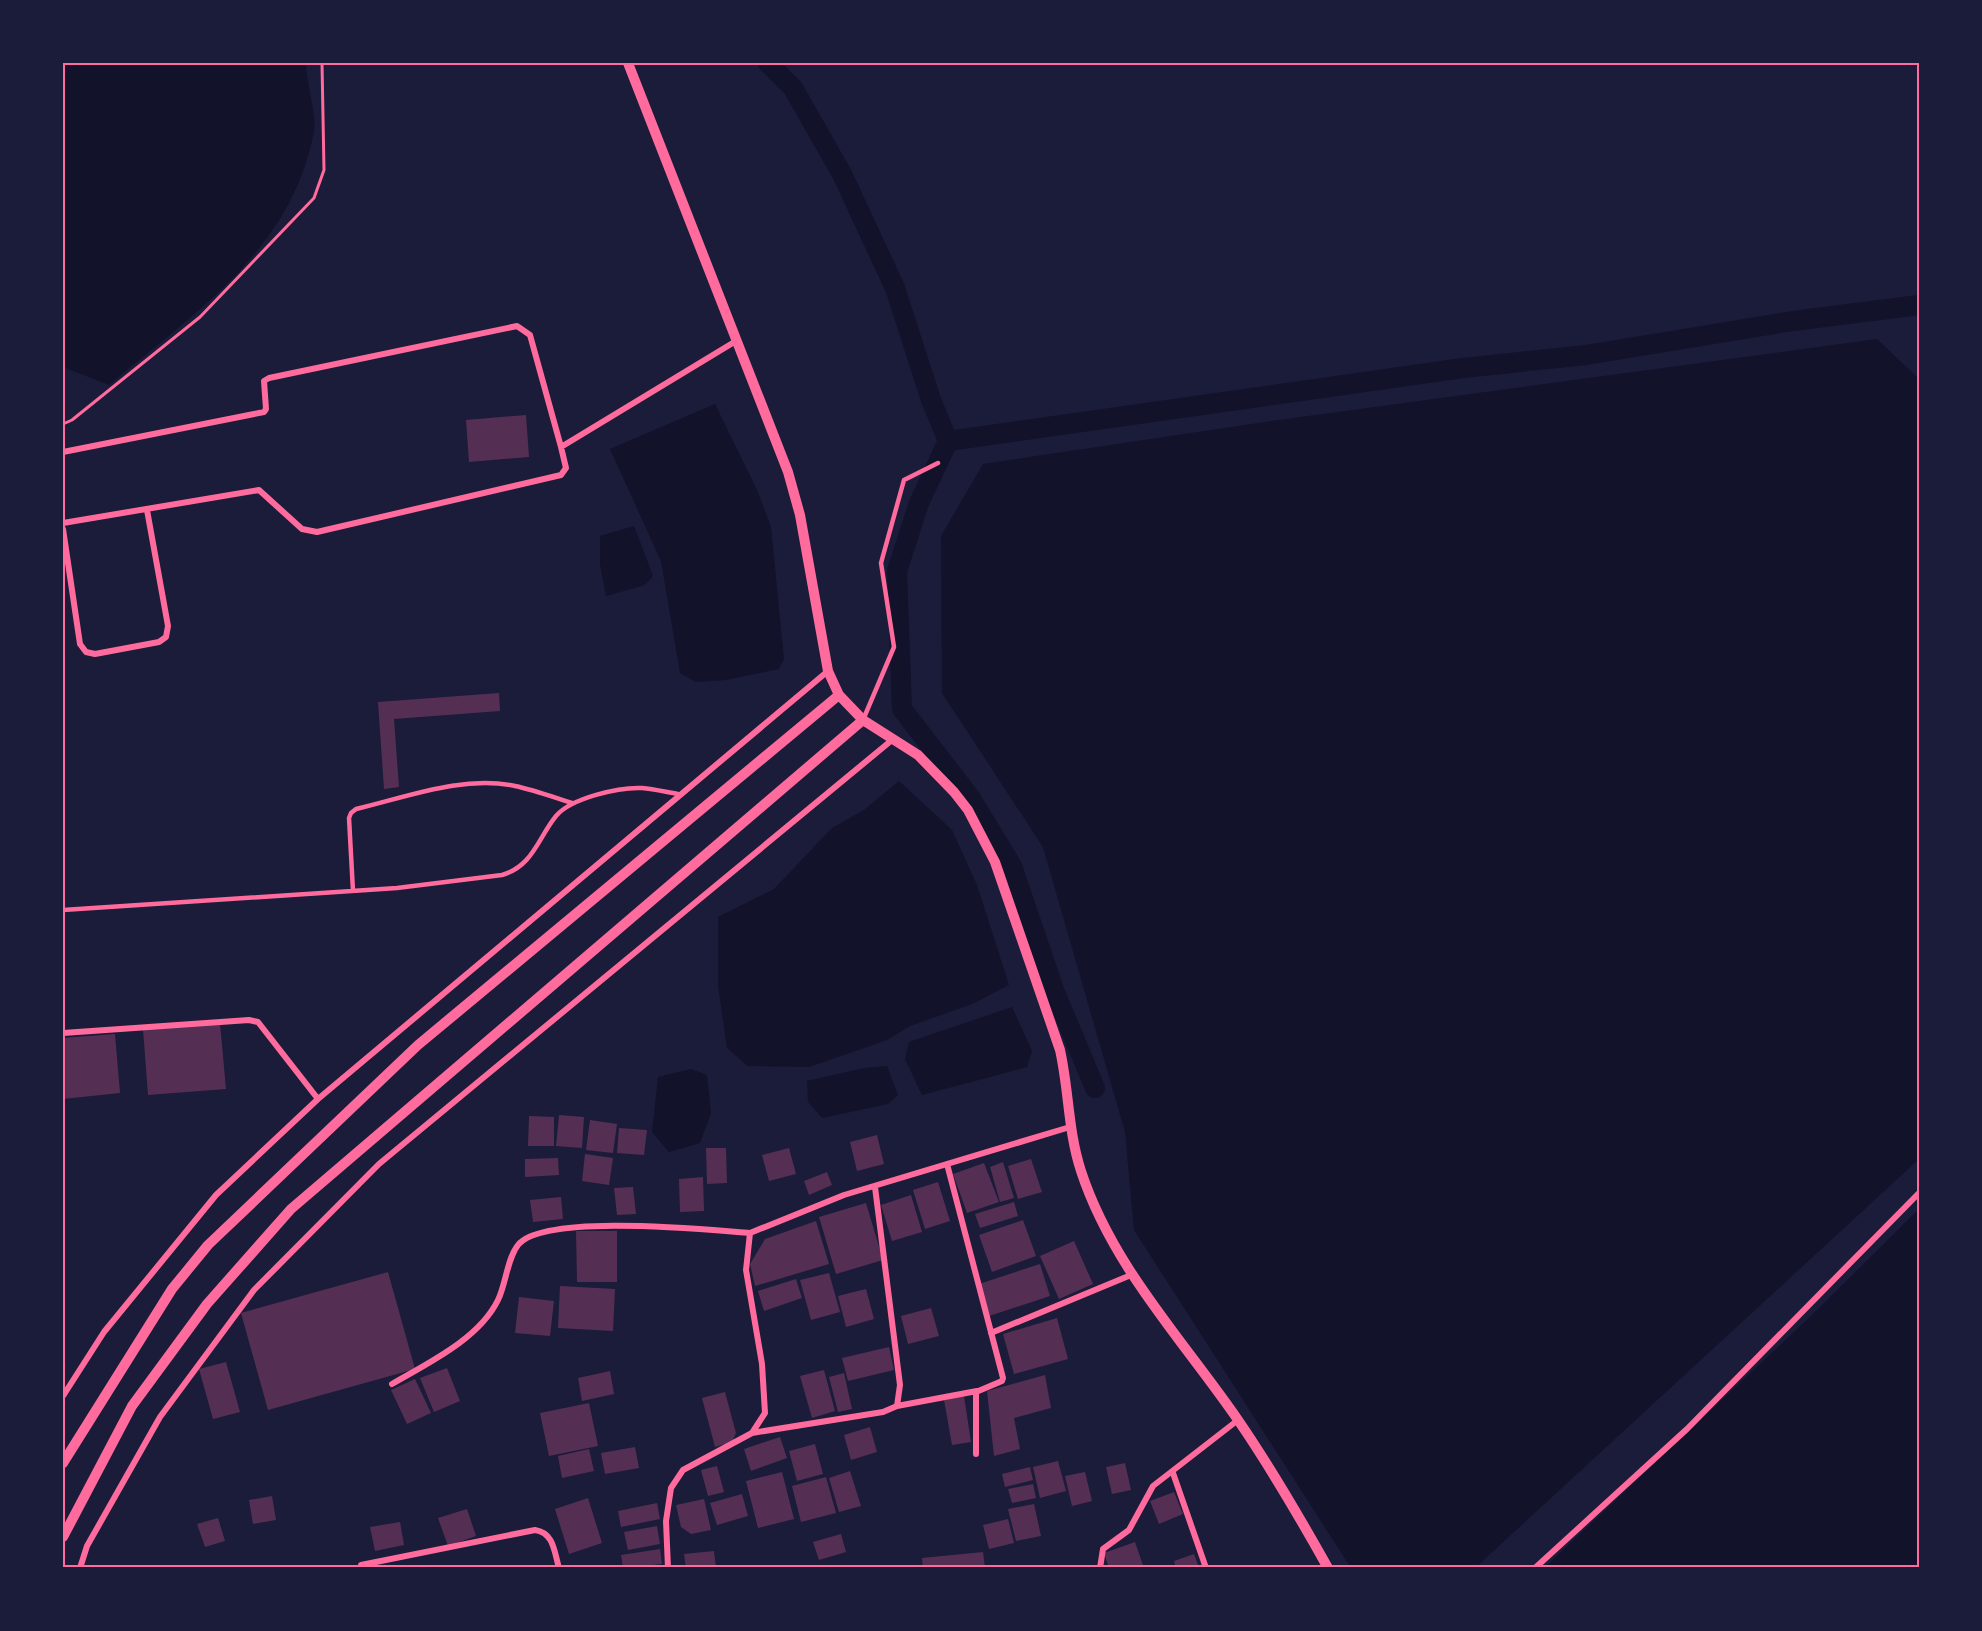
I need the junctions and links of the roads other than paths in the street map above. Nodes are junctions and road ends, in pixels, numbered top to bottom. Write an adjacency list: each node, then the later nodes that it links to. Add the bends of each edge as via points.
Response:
1 (628, 63): 2 (street)
2 (736, 340): 3 (street); 9 (street, via 788,472 802,526)
3 (561, 447): 4 (street, via 530,335 517,326 269,378 263,387 264,412); 6 (street, via 566,468 561,475 317,532 302,529 259,490)
4 (63, 452)
5 (938, 463): 11 (lane, via 904,480 881,562 894,647)
6 (147, 510): 7 (street); 8 (street, via 168,626 166,637 159,642 95,654 86,652 80,644)
7 (63, 523)
8 (63, 529)
9 (828, 671): 10 (street); 13 (street)
10 (839, 695): 11 (street); 33 (street, via 418,1045 208,1245 172,1289)
11 (863, 720): 12 (street); 35 (street, via 291,1209 207,1304 132,1406)
12 (892, 740): 19 (street, via 918,755 954,792 995,861 1060,1050); 37 (street, via 379,1164 255,1290 160,1417 87,1546)
13 (678, 794): 14 (lane, via 624,789); 18 (street)
14 (572, 803): 15 (lane, via 555,817 528,860 515,871); 15 (lane, via 514,785 487,783 462,784 356,809 349,818)
15 (353, 891): 16 (lane)
16 (63, 910)
17 (63, 1033): 18 (street, via 258,1022)
18 (318, 1099): 28 (street, via 216,1195 104,1332)
19 (1070, 1127): 20 (street); 24 (street, via 1081,1171)
20 (947, 1164): 21 (street); 25 (street)
21 (875, 1187): 23 (street, via 844,1195); 29 (street, via 900,1385)
22 (1919, 1194): 43 (street, via 1687,1429)
23 (750, 1233): 26 (street, via 577,1227 527,1237 517,1246 491,1310 454,1348); 31 (street, via 746,1270 762,1364 765,1413)
24 (1131, 1275): 25 (street); 30 (street)
25 (991, 1333): 27 (street, via 1003,1378)
26 (392, 1384)
27 (977, 1391): 29 (street); 32 (street)
28 (63, 1396)
29 (897, 1406): 31 (street, via 883,1412)
30 (1238, 1420): 34 (street); 42 (street)
31 (752, 1433): 39 (street, via 682,1470 671,1488 666,1521)
32 (976, 1454)
33 (63, 1463)
34 (1173, 1473): 40 (street, via 1149,1490 1129,1530 1104,1549); 41 (street)
35 (63, 1537)
36 (361, 1565): 38 (street, via 535,1530 544,1531 551,1538)
37 (80, 1568)
38 (558, 1568)
39 (668, 1568)
40 (1100, 1568)
41 (1206, 1568)
42 (1329, 1568)
43 (1535, 1568)

